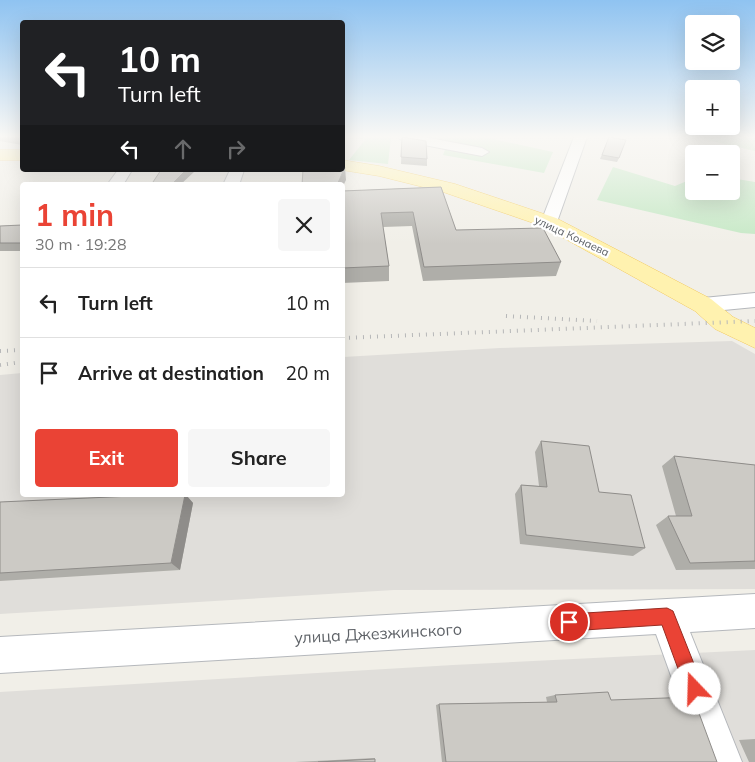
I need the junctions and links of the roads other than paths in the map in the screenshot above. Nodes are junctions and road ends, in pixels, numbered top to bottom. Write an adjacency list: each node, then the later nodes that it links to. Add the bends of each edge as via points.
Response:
1 (385, 173): 3 (main road, улица Конаева, via 449,188)
2 (567, 173): 3 (street)
3 (549, 222): 5 (main road, улица Конаева)
4 (755, 300): 5 (street)
5 (702, 305): 6 (main road, улица Конаева, via 724,323)
6 (755, 339)
7 (755, 611): 8 (street, улица Джезжинского)
8 (667, 617): 9 (street, улица Джезжинского); 10 (street)
9 (0, 654)
10 (722, 762)

